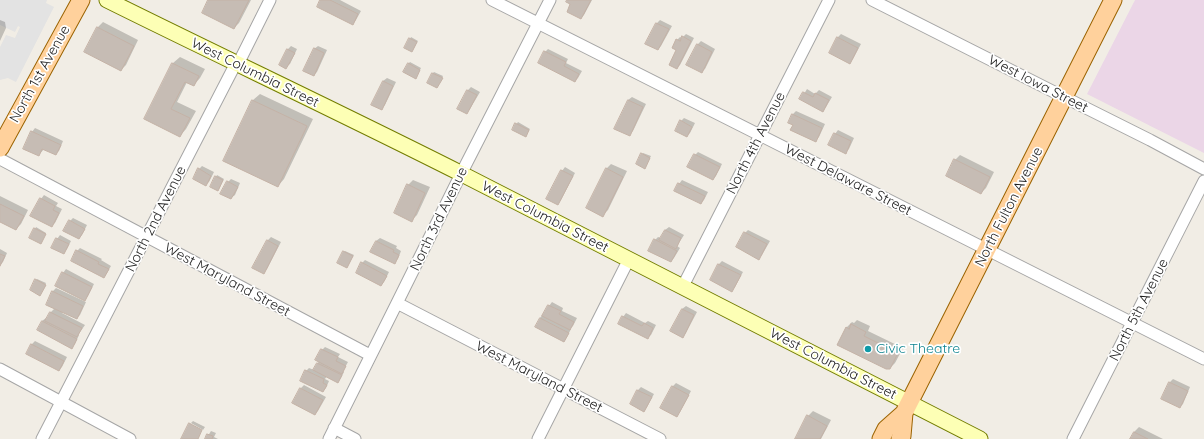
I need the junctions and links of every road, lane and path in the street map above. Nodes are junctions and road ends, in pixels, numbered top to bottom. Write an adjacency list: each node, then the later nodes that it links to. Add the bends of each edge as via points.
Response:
1 (81, 0): 13 (main road, North 1st Avenue)
2 (107, 0): 10 (main road, West Columbia Street)
3 (270, 0): 10 (street, North 2nd Avenue)
4 (492, 0): 9 (street, West Delaware Street)
5 (550, 0): 9 (street, North 3rd Avenue)
6 (829, 0): 12 (street, North 4th Avenue)
7 (872, 0): 11 (street, West Iowa Street)
8 (1113, 0): 11 (main road, North Fulton Avenue)
9 (538, 24): 12 (street, West Delaware Street); 16 (street, North 3rd Avenue)
10 (236, 64): 16 (main road, West Columbia Street); 18 (street, North 2nd Avenue)
11 (1064, 98): 15 (street, West Iowa Street); 19 (main road, North Fulton Avenue)
12 (760, 135): 19 (street, West Delaware Street); 21 (street, North 4th Avenue)
13 (0, 148)
14 (0, 159): 18 (street, West Maryland Street)
15 (1204, 169)
16 (461, 174): 20 (main road, West Columbia Street); 22 (street, North 3rd Avenue)
17 (1204, 181): 23 (street, North 5th Avenue)
18 (147, 237): 24 (street, West Maryland Street); 28 (street, North 2nd Avenue)
19 (986, 250): 23 (street, West Delaware Street); 29 (main road, North Fulton Avenue)
20 (629, 259): 21 (main road, West Columbia Street); 27 (street)
21 (683, 286): 29 (main road, West Columbia Street, via 862,380)
22 (397, 303): 24 (street, North 3rd Avenue); 27 (street, West Maryland Street)
23 (1132, 322): 25 (street, West Delaware Street); 40 (street, North 5th Avenue)
24 (370, 355): 30 (street, North 3rd Avenue)
25 (1204, 359)
26 (0, 369): 28 (street)
27 (563, 389): 35 (street); 36 (street, West Maryland Street)
28 (61, 402): 31 (street, North 2nd Avenue); 32 (street)
29 (907, 408): 37 (main road, North Fulton Avenue, via 886,429); 38 (main road, North Fulton Avenue); 39 (main road, West Columbia Street)
30 (334, 428): 33 (street, North 3rd Avenue); 34 (street)
31 (42, 439)
32 (130, 439)
33 (328, 439)
34 (355, 439)
35 (538, 439)
36 (660, 439)
37 (881, 439)
38 (900, 439)
39 (980, 439)
40 (1073, 439)

